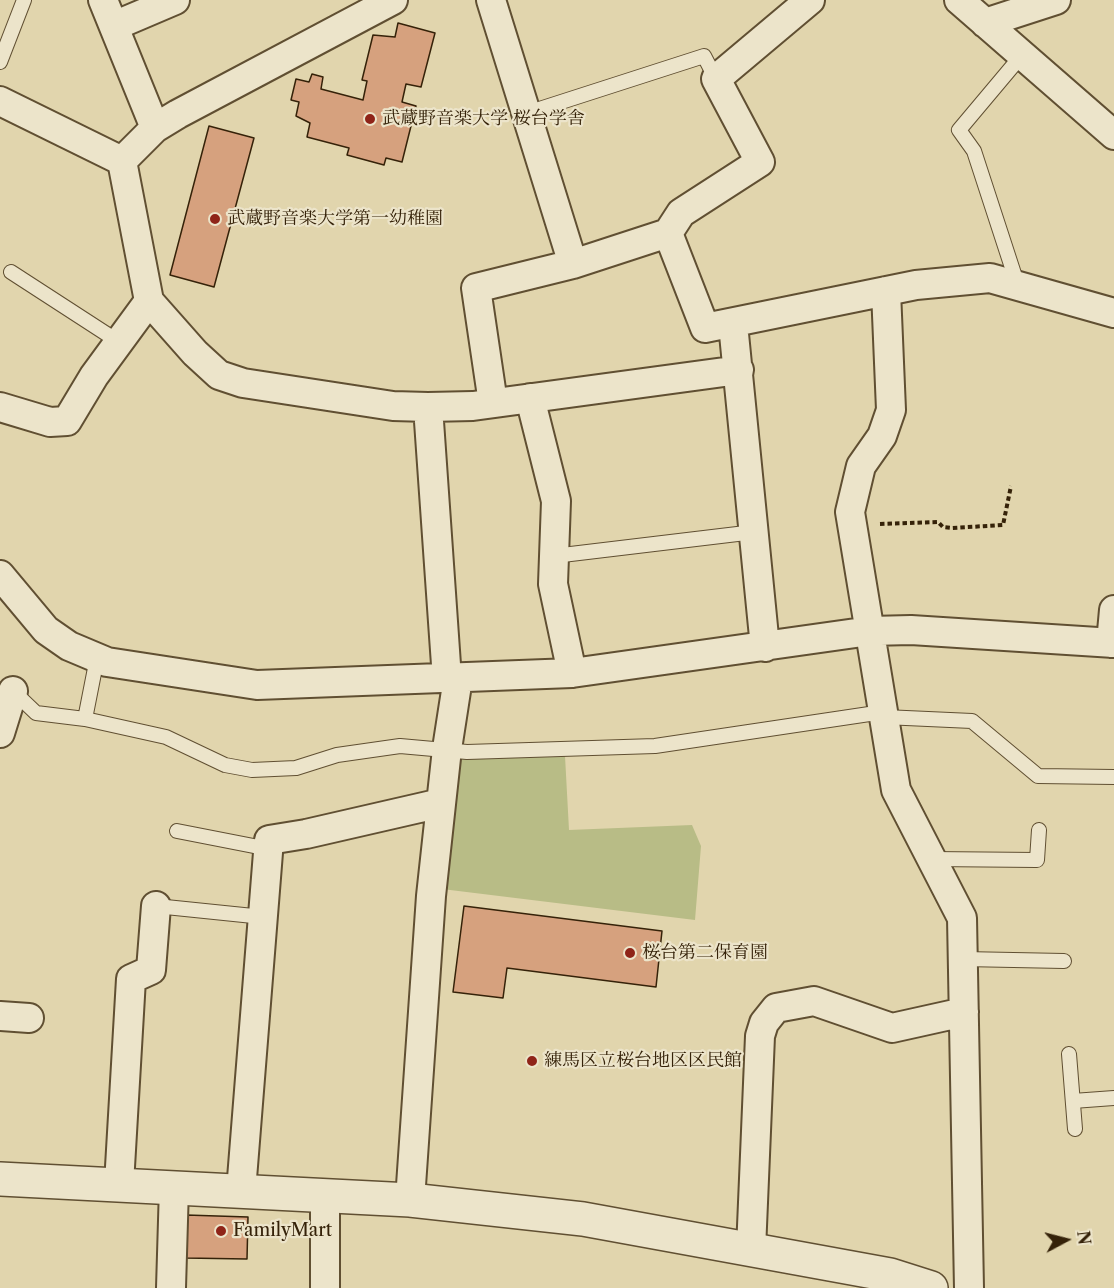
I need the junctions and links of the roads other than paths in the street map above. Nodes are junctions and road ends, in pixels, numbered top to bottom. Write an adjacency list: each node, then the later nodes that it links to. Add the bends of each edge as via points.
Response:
1 (24, 0): 12 (lane)
2 (103, 0): 10 (street)
3 (175, 0): 10 (street)
4 (393, 0): 16 (street)
5 (491, 0): 15 (street)
6 (810, 0): 13 (street)
7 (959, 0): 9 (street)
8 (1056, 0): 9 (street)
9 (985, 23): 11 (street)
10 (114, 26): 16 (street)
11 (1022, 55): 17 (street); 22 (lane, via 959,129 975,151)
12 (0, 62)
13 (716, 79): 15 (lane, via 704,56); 19 (street, via 760,162 681,213)
14 (0, 101): 18 (street)
15 (527, 113): 20 (street)
16 (155, 128): 18 (street)
17 (1112, 130)
18 (122, 161): 24 (street)
19 (668, 233): 20 (street); 26 (street, via 705,328)
20 (573, 264): 30 (street, via 476,288)
21 (11, 272): 27 (lane)
22 (1018, 286): 23 (street, via 990,278); 25 (street)
23 (886, 291): 26 (street); 37 (street, via 891,410 882,436 861,466 850,512)
24 (149, 301): 27 (street); 32 (street, via 219,375 266,387 393,406)
25 (1114, 313)
26 (733, 324): 28 (street)
27 (119, 342): 31 (street, via 67,421 50,422)
28 (739, 370): 29 (street); 33 (street)
29 (530, 398): 30 (street); 34 (street, via 556,501)
30 (493, 403): 32 (street)
31 (0, 407)
32 (429, 407): 42 (street)
33 (754, 532): 34 (lane); 39 (street)
34 (554, 556): 41 (street, via 553,584)
35 (0, 575): 40 (street, via 46,630)
36 (1114, 610): 38 (street)
37 (870, 632): 38 (street, via 910,630); 39 (street); 44 (street)
38 (1113, 643)
39 (765, 647): 41 (street)
40 (97, 658): 42 (street, via 257,685); 45 (lane)
41 (572, 674): 42 (street)
42 (452, 679): 47 (street)
43 (13, 691): 45 (lane, via 36,713); 46 (street)
44 (884, 717): 47 (lane, via 876,713 655,746); 48 (lane, via 972,721 1038,776); 53 (street, via 896,790)
45 (85, 719): 47 (lane, via 166,737 225,765 252,770 296,768 337,755 400,746)
46 (0, 733)
47 (447, 749): 49 (street)
48 (1114, 777)
49 (441, 803): 52 (street, via 269,840); 70 (street)
50 (1039, 830): 53 (lane, via 1037,860)
51 (177, 831): 52 (lane)
52 (268, 849): 55 (street)
53 (931, 859): 56 (street, via 962,918)
54 (156, 906): 55 (lane); 66 (street, via 151,970 131,979)
55 (263, 916): 68 (street)
56 (963, 959): 57 (lane); 58 (street)
57 (1064, 961)
58 (964, 1012): 71 (street, via 892,1028 814,1001 776,1008 760,1036); 76 (street)
59 (0, 1016): 60 (street)
60 (29, 1018)
61 (1069, 1054): 63 (lane)
62 (1114, 1098): 63 (lane)
63 (1073, 1101): 64 (lane)
64 (1075, 1129)
65 (0, 1179): 66 (street)
66 (119, 1184): 67 (street)
67 (174, 1187): 68 (street); 73 (street)
68 (241, 1191): 69 (street)
69 (325, 1196): 70 (street); 74 (street)
70 (410, 1200): 71 (street, via 583,1219)
71 (751, 1250): 72 (street)
72 (866, 1280): 75 (street)
73 (171, 1288)
74 (325, 1288)
75 (931, 1288)
76 (969, 1288)

